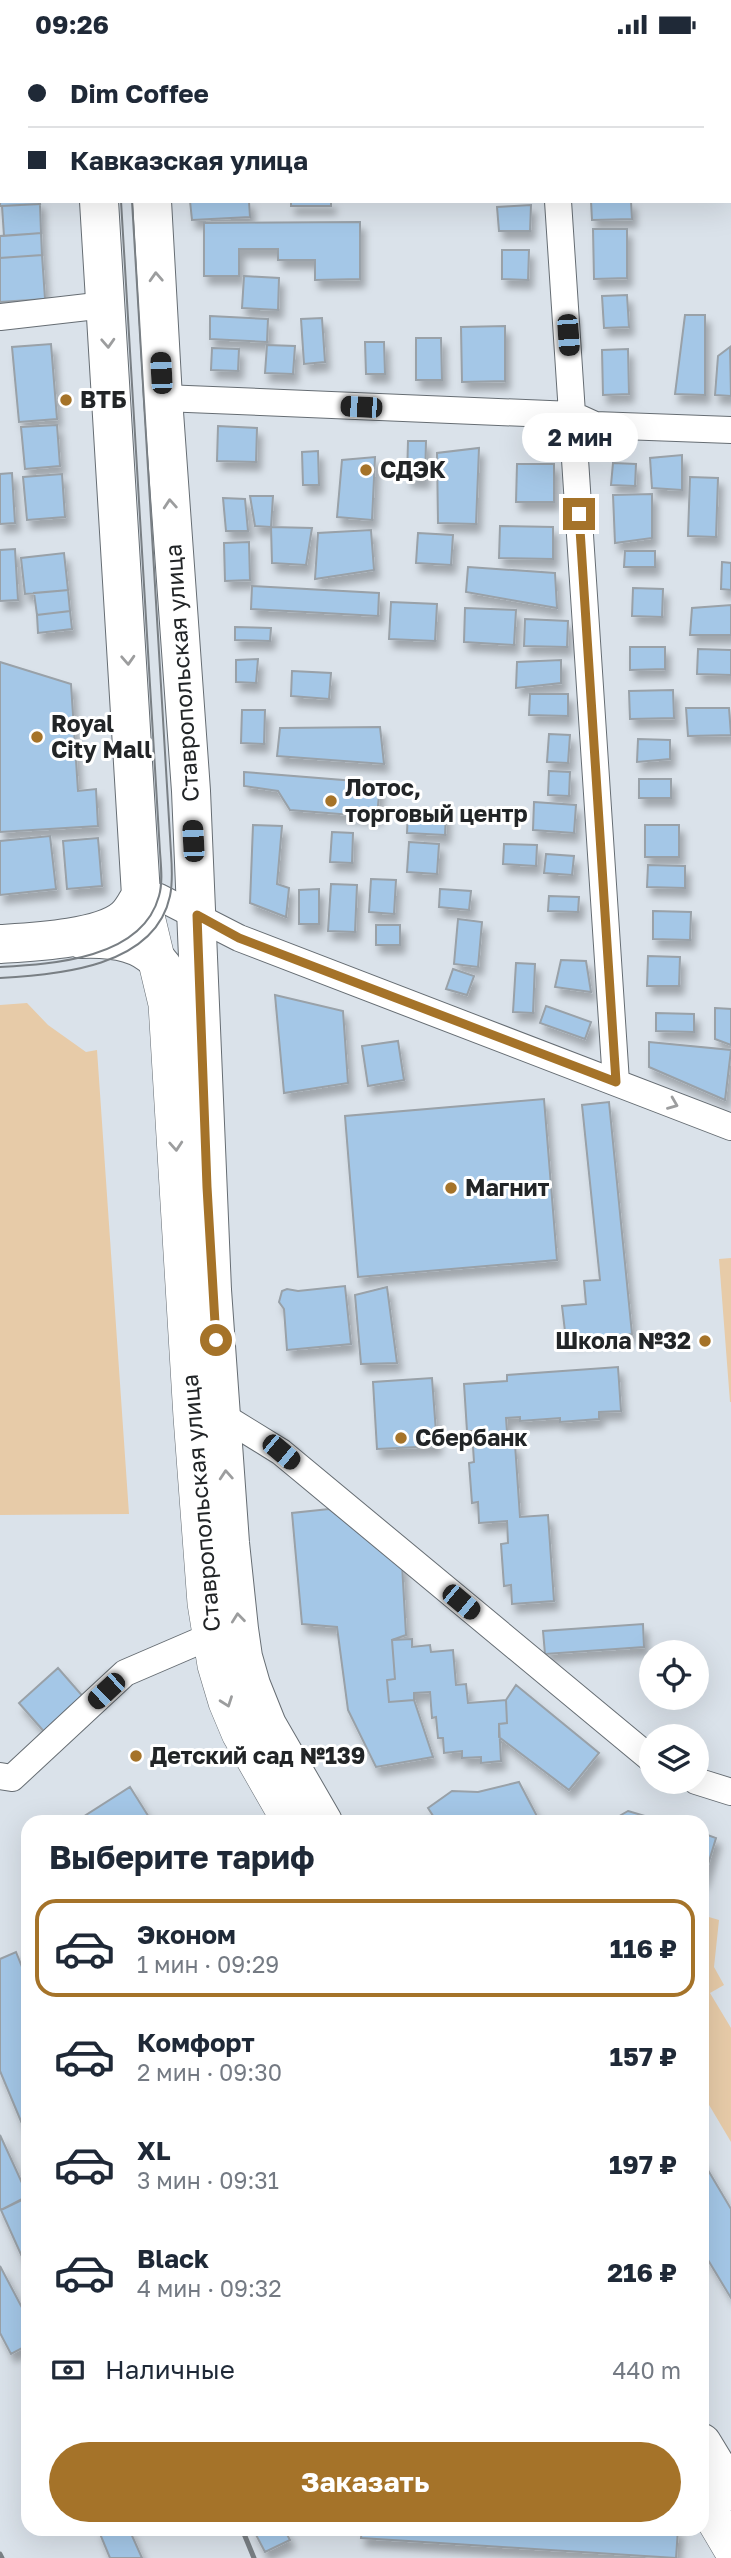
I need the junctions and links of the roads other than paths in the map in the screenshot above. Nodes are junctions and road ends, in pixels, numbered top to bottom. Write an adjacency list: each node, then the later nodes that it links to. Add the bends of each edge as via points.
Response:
1 (99, 203): 4 (main road, Ставропольская улица)
2 (152, 203): 6 (main road, Ставропольская улица, one-way to 2)
3 (558, 203): 7 (street)
4 (105, 305): 5 (street); 9 (main road, Ставропольская улица, one-way to 9)
5 (0, 317)
6 (163, 398): 7 (street); 10 (main road, Ставропольская улица, one-way to 6)
7 (573, 415): 8 (street, via 595,425); 14 (street)
8 (731, 430)
9 (141, 895): 10 (street, via 159,897); 11 (main road, via 115,925); 13 (main road, Ставропольская улица)
10 (197, 915): 14 (street, via 239,938); 16 (main road, Ставропольская улица)
11 (46, 941): 12 (main road); 13 (main road, via 105,940 144,949)
12 (0, 944)
13 (157, 957): 16 (main road, Ставропольская улица, via 171,979 183,1020); 18 (main road, Ставропольская улица, one-way to 18, via 167,1004 192,1417)
14 (616, 1082): 15 (street, one-way to 15)
15 (731, 1127)
16 (207, 1187): 17 (main road, Ставропольская улица)
17 (221, 1415): 19 (street, via 281,1452); 24 (main road, Ставропольская улица, one-way to 17, via 267,1725 243,1657)
18 (211, 1636): 20 (street, via 125,1673 12,1777); 23 (main road, Ставропольская улица, one-way to 23, via 221,1684 240,1733)
19 (639, 1749)
20 (0, 1776)
21 (709, 1785): 22 (street)
22 (731, 1792)
23 (287, 1815)
24 (319, 1815)
25 (709, 2459): 26 (main road)
26 (720, 2484): 27 (main road)
27 (731, 2547)

